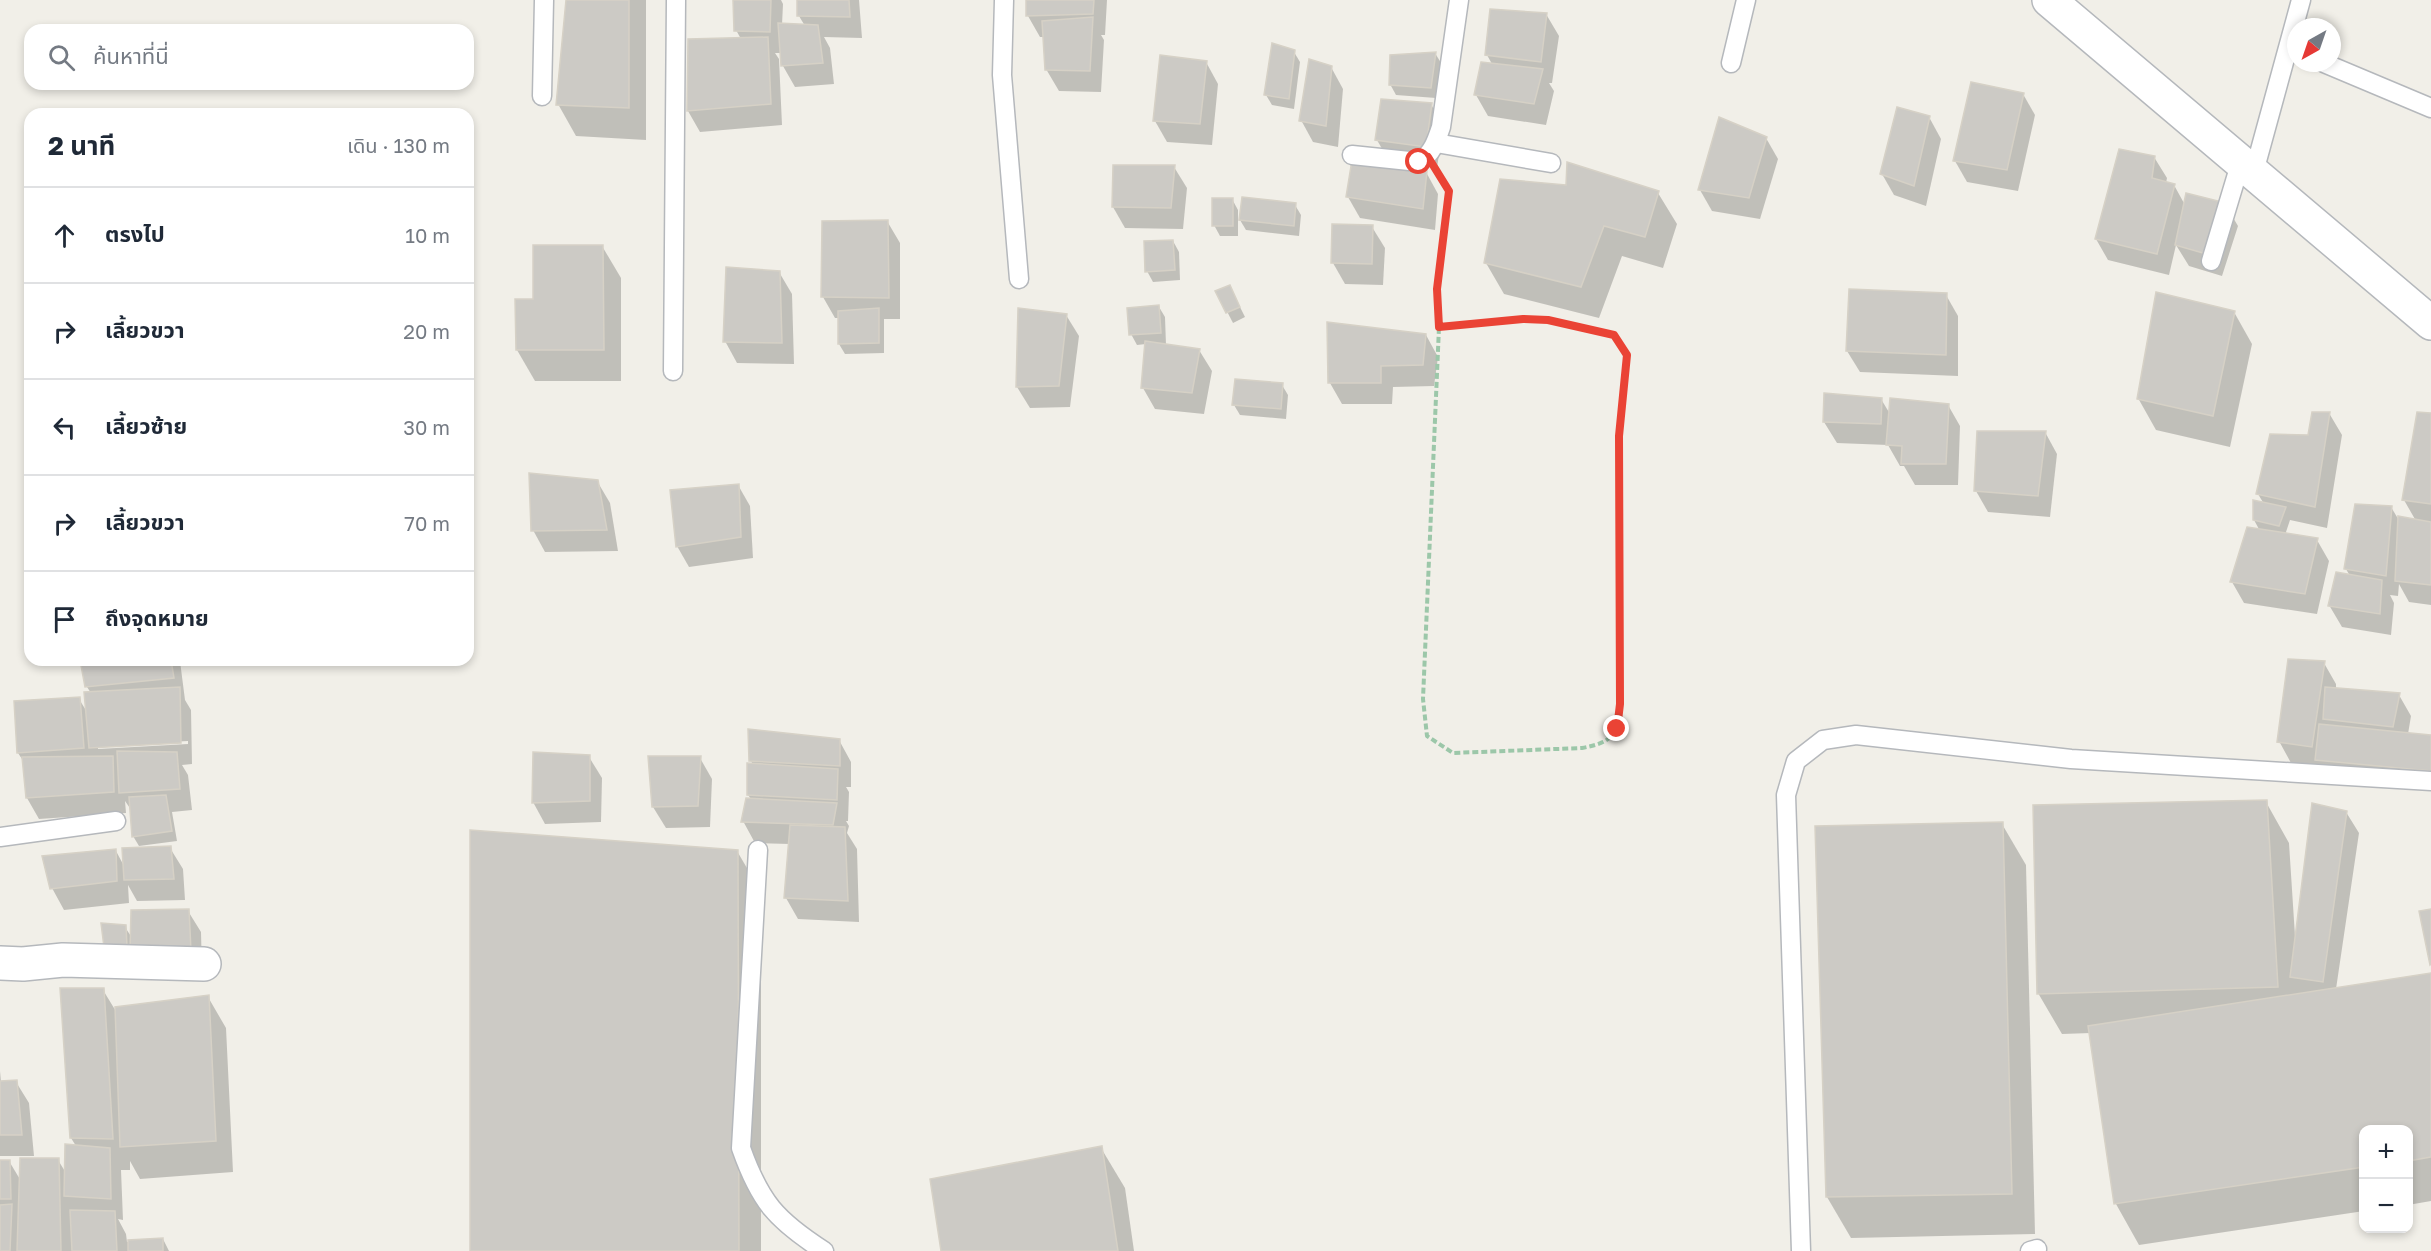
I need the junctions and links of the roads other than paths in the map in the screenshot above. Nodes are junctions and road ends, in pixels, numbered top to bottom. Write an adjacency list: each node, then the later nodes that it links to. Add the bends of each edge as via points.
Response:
1 (544, 0): 12 (lane)
2 (676, 0): 21 (lane)
3 (1004, 0): 19 (lane, via 1002,75)
4 (1459, 0): 14 (lane, via 1441,127)
5 (1746, 0): 10 (lane)
6 (2049, 0): 17 (street)
7 (2301, 0): 8 (lane)
8 (2298, 18)
9 (2287, 62): 17 (lane)
10 (1731, 63)
11 (2341, 70): 13 (lane)
12 (543, 96)
13 (2431, 108)
14 (1432, 150): 15 (lane, via 1419,162); 16 (lane)
15 (1352, 155)
16 (1551, 163)
17 (2247, 167): 18 (lane); 20 (street)
18 (2211, 261)
19 (1019, 279)
20 (2429, 313)
21 (673, 371)
22 (2431, 781): 29 (lane, via 2071,759 1856,735 1823,740 1796,761 1786,795)
23 (116, 821): 24 (lane)
24 (0, 837)
25 (758, 850): 28 (lane, via 741,1148 753,1182 776,1216)
26 (0, 963): 27 (street, via 63,960)
27 (204, 964)
28 (824, 1251)
29 (1801, 1251)

